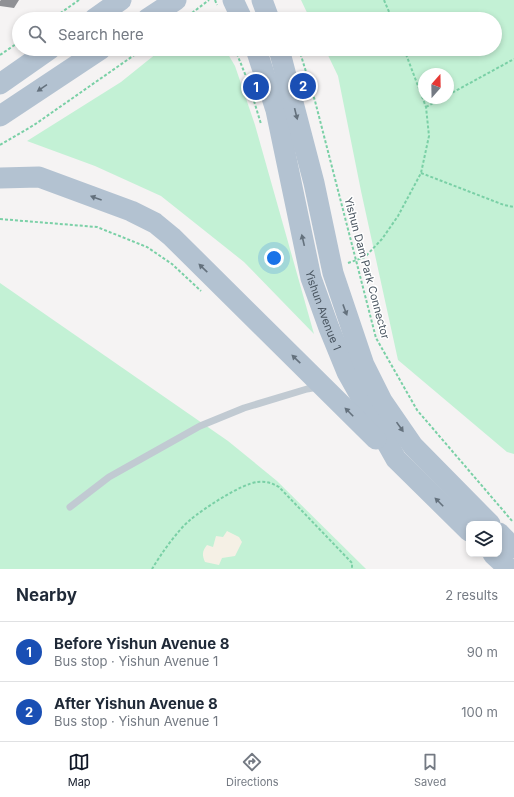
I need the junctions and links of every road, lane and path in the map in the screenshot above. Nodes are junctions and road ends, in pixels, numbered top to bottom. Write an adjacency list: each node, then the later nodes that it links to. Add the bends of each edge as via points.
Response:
1 (79, 0): 8 (path)
2 (122, 0): 9 (main road)
3 (176, 0): 10 (main road)
4 (209, 0): 11 (path)
5 (233, 0): 12 (main road)
6 (262, 0): 13 (main road)
7 (384, 0): 14 (path)
8 (62, 12)
9 (104, 12)
10 (158, 12)
11 (193, 12)
12 (239, 12)
13 (266, 12)
14 (389, 12)
15 (12, 47): 16 (path)
16 (0, 55)
17 (40, 56): 25 (main road)
18 (90, 56): 29 (main road, one-way to 29)
19 (133, 56): 30 (path, via 34,125)
20 (258, 56): 37 (main road, Yishun Avenue 1, one-way to 20, via 276,110)
21 (281, 56): 36 (main road, Yishun Avenue 1, one-way to 36, via 314,182)
22 (301, 56): 35 (path, Yishun Dam Park Connector)
23 (407, 56): 28 (path)
24 (514, 59): 26 (path)
25 (0, 84)
26 (454, 92)
27 (431, 104): 28 (path)
28 (426, 107): 31 (path, via 430,136)
29 (0, 116)
30 (0, 144)
31 (422, 173): 33 (path); 35 (path, via 382,239 365,257)
32 (0, 178): 39 (main road, one-way to 32, via 172,237 154,223 132,211 39,177)
33 (514, 207)
34 (0, 219): 38 (path, via 97,226 147,247 172,264)
35 (356, 261): 36 (path); 44 (path, Yishun Dam Park Connector, via 376,338 417,410)
36 (332, 271): 37 (main road); 43 (main road, Yishun Avenue 1, one-way to 43, via 364,365 382,401 413,446)
37 (312, 278): 40 (main road, Yishun Avenue 1, via 347,372)
38 (206, 295)
39 (324, 386): 40 (main road, one-way to 39); 41 (lane, via 244,408 200,426 110,477)
40 (396, 459): 42 (main road, Yishun Avenue 1, one-way to 40)
41 (70, 507)
42 (471, 521)
43 (473, 521)
44 (514, 523)
45 (502, 536): 46 (main road)
46 (514, 548)
47 (496, 557): 50 (main road)
48 (152, 569): 49 (path, via 190,521 234,491 256,482 270,482 278,487 352,563)
49 (352, 569)
50 (509, 569)

